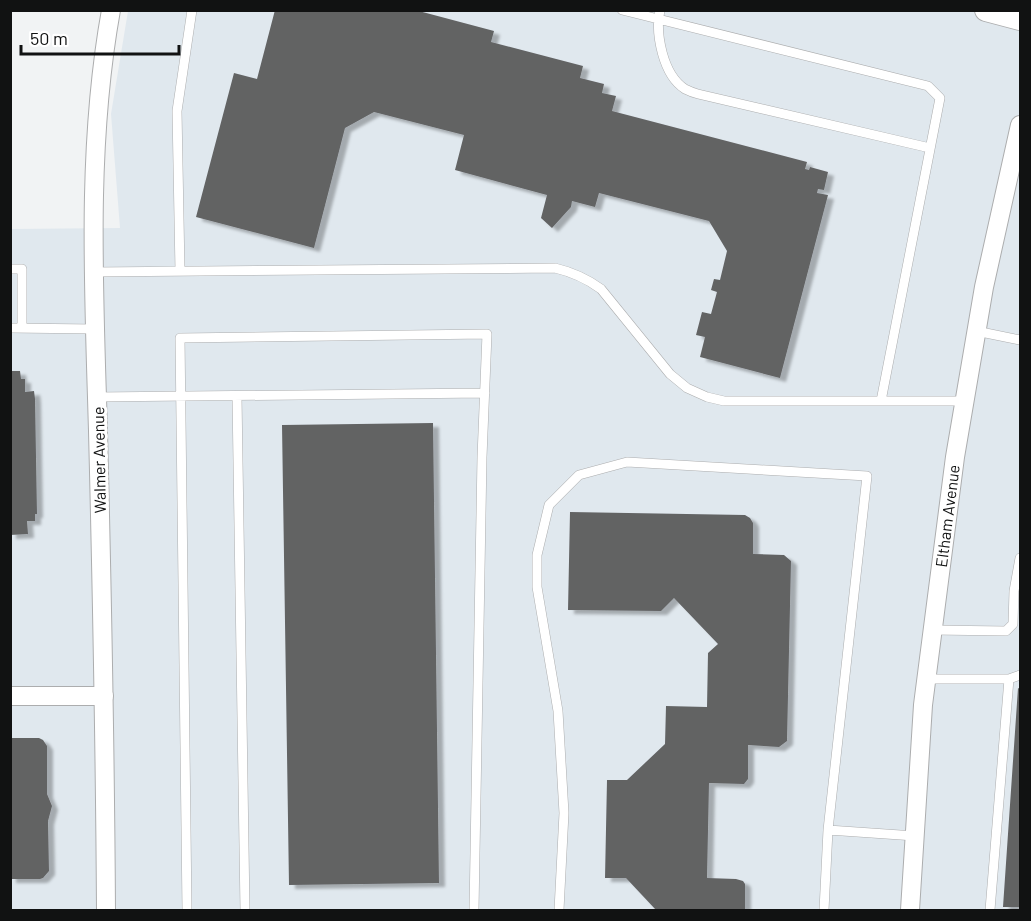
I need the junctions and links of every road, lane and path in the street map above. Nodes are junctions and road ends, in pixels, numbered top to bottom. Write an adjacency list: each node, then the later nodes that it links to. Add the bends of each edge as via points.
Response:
1 (111, 10): 10 (street, Walmer Avenue, via 98,126)
2 (192, 10): 11 (lane, via 177,111)
3 (622, 10): 5 (lane)
4 (986, 10): 6 (street)
5 (659, 15): 8 (lane, via 661,51 672,75 684,89); 8 (lane, via 928,86 940,98)
6 (1020, 19)
7 (1020, 125): 15 (street, Eltham Avenue)
8 (930, 148): 21 (lane)
9 (10, 269): 13 (lane, via 22,269)
10 (94, 272): 11 (lane); 14 (street, Walmer Avenue)
11 (180, 272): 21 (lane, via 555,268 588,280 601,290 670,374 707,397 724,401)
12 (10, 328): 13 (lane)
13 (22, 328): 14 (lane)
14 (95, 329): 18 (street, Walmer Avenue)
15 (976, 331): 16 (lane); 22 (street, Eltham Avenue)
16 (1020, 340)
17 (485, 393): 19 (lane); 20 (lane, via 487,334 180,338); 35 (lane)
18 (97, 397): 20 (lane); 29 (street, Walmer Avenue)
19 (237, 397): 20 (lane); 34 (lane)
20 (181, 398): 33 (lane)
21 (881, 401): 22 (lane)
22 (964, 401): 24 (street, Eltham Avenue)
23 (1020, 558): 24 (lane, via 1013,624 1006,631)
24 (933, 630): 26 (street, Eltham Avenue)
25 (1020, 675): 27 (lane)
26 (927, 679): 27 (lane); 31 (street, Eltham Avenue)
27 (1009, 679): 39 (lane)
28 (10, 696): 29 (street)
29 (104, 696): 32 (street, Walmer Avenue)
30 (828, 830): 31 (lane); 36 (lane, via 867,476 627,462 579,475 549,505 537,555 537,587 558,711 563,802); 37 (lane)
31 (915, 836): 38 (street, Eltham Avenue)
32 (106, 910)
33 (187, 910)
34 (245, 910)
35 (474, 910)
36 (559, 910)
37 (824, 910)
38 (910, 910)
39 (990, 910)

